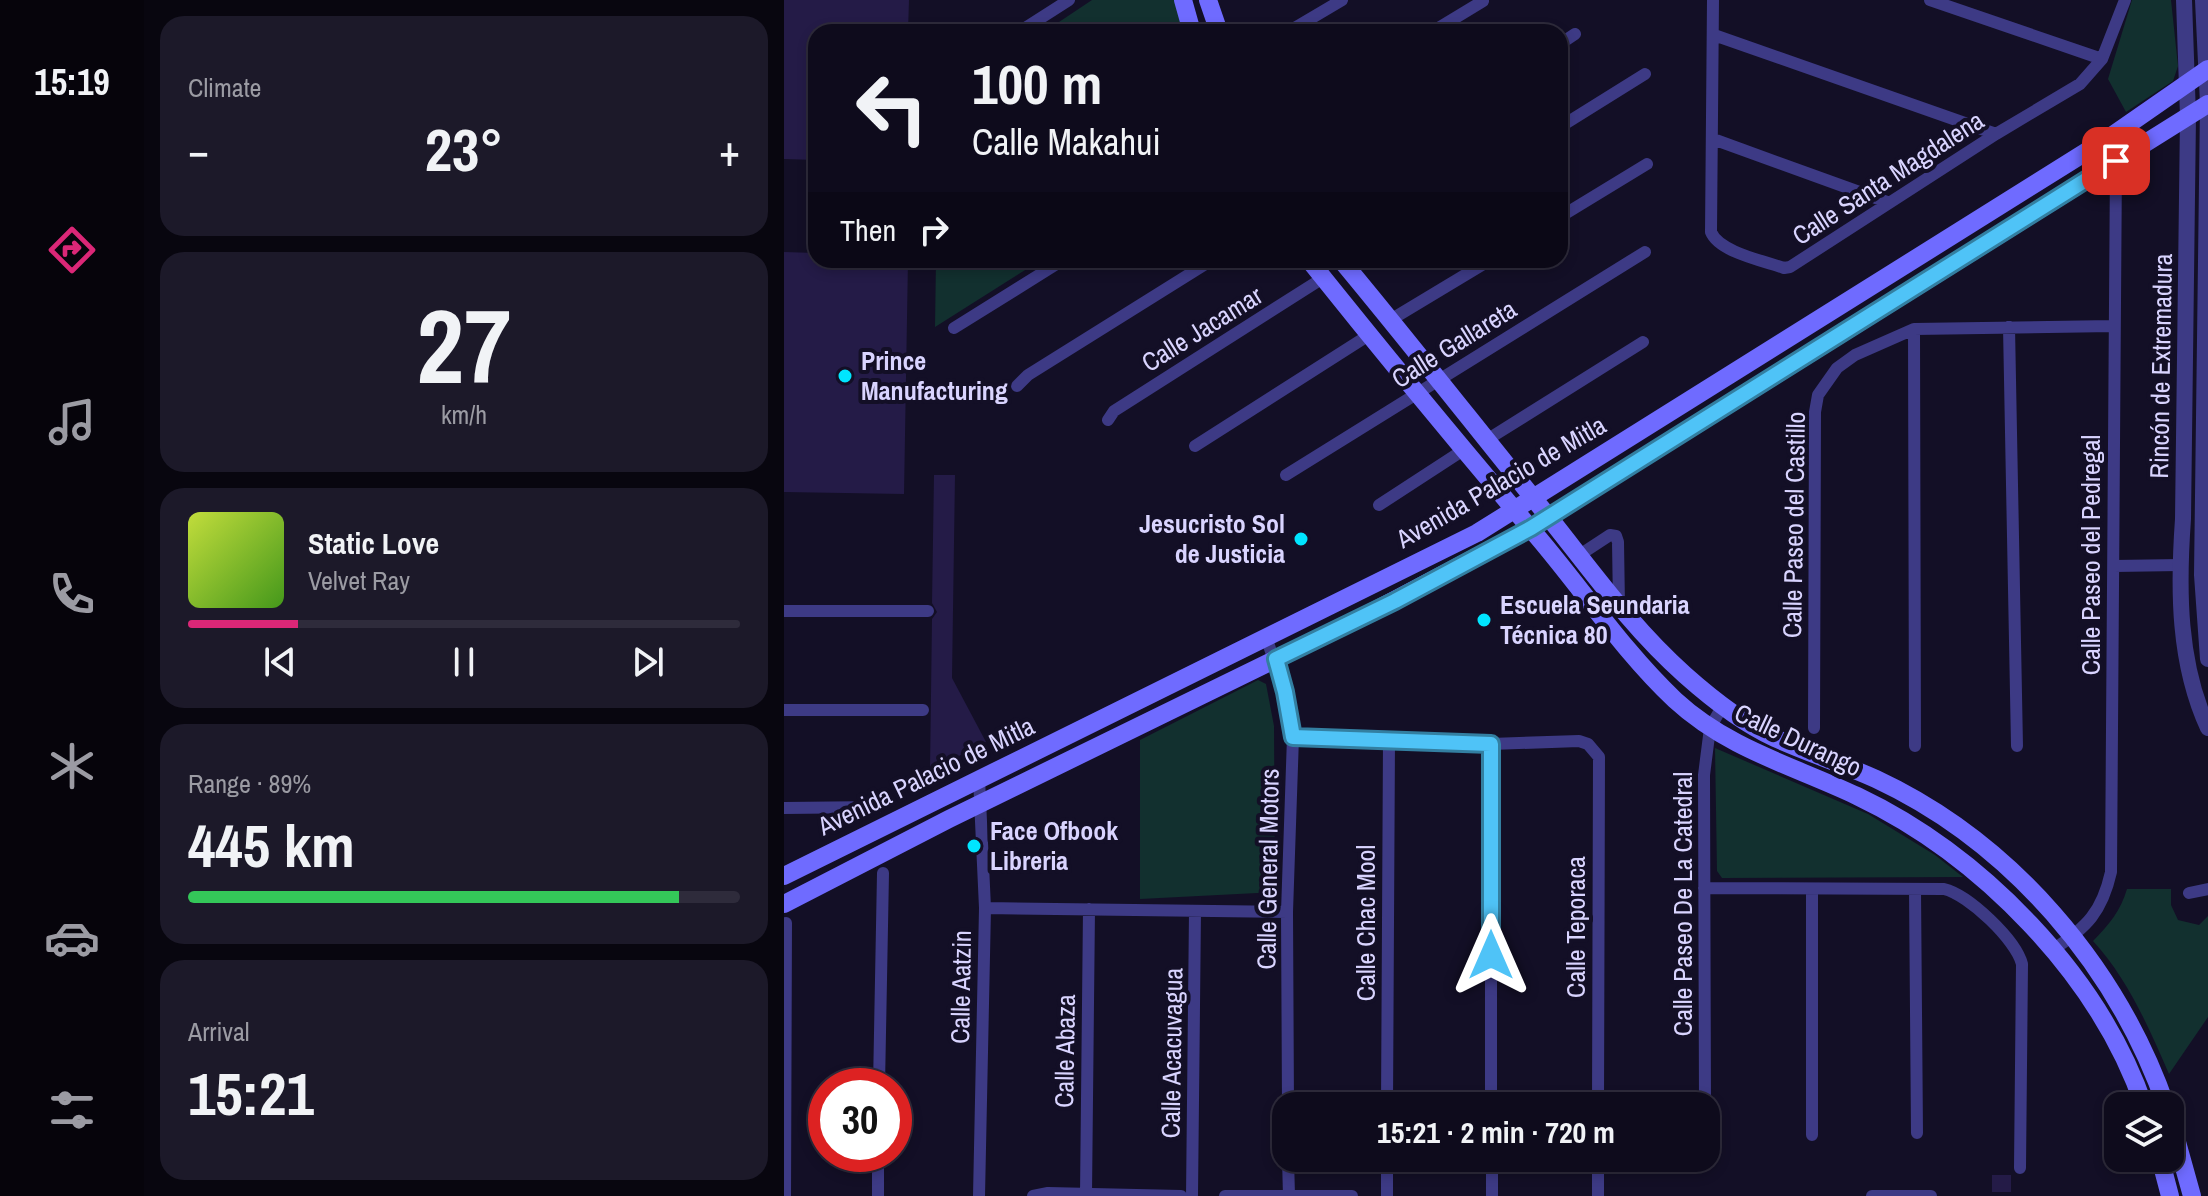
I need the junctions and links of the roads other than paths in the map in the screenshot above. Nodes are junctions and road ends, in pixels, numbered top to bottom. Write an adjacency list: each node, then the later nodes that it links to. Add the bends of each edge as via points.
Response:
1 (1069, 0): 11 (street)
2 (1183, 0): 12 (main road)
3 (1208, 0): 13 (main road)
4 (1342, 0): 14 (street)
5 (1713, 0): 17 (street, Calle Santa Magdalena)
6 (1930, 0): 19 (street)
7 (2125, 0): 19 (street, Calle Santa Magdalena)
8 (2184, 0): 22 (street, Rincón de Extremadura)
9 (2203, 0): 20 (street, Rincón de Extremadura)
10 (1483, 1): 15 (street)
11 (1032, 24)
12 (1190, 24)
13 (1216, 24)
14 (1302, 24)
15 (1445, 24)
16 (1575, 34): 18 (street)
17 (1714, 35): 26 (street); 27 (street, Calle Santa Magdalena)
18 (1568, 39)
19 (2102, 59): 26 (street, Calle Santa Magdalena, via 2080,84)
20 (2208, 69): 22 (main road, Avenida Palacio de Mitla); 23 (street, Rincón de Extremadura)
21 (1645, 74): 25 (street)
22 (2188, 83): 24 (street, Rincón de Extremadura); 57 (main road, Avenida Palacio de Mitla)
23 (2208, 104): 24 (main road, Avenida Palacio de Mitla); 33 (street, Rincón de Extremadura)
24 (2188, 116): 28 (main road, Avenida Palacio de Mitla); 61 (street, Rincón de Extremadura)
25 (1568, 122)
26 (1996, 134): 30 (street, Calle Santa Magdalena)
27 (1713, 139): 30 (street); 30 (street, Calle Santa Magdalena, via 1709,226 1723,247 1790,267)
28 (2116, 161): 41 (street, Calle Paseo del Pedregal); 60 (main road, Avenida Palacio de Mitla)
29 (1647, 164): 31 (street)
30 (1887, 202)
31 (1568, 212)
32 (1645, 252): 48 (street, Calle Gallareta)
33 (2206, 264): 47 (street, Rincón de Extremadura)
34 (1050, 268): 43 (street)
35 (1199, 268): 49 (street)
36 (1315, 268): 39 (main road, Calle Durango)
37 (1350, 268): 40 (main road, Calle Durango)
38 (1477, 268): 40 (street)
39 (1323, 278): 45 (main road, Calle Durango); 51 (street, Calle Jacamar, via 1114,411)
40 (1392, 319): 48 (main road, Calle Durango)
41 (2113, 326): 42 (street, Calle Paseo del Castillo); 66 (street, Calle Paseo del Pedregal)
42 (2009, 327): 44 (street, Calle Paseo del Castillo); 83 (street)
43 (954, 328)
44 (1914, 329): 77 (street, Calle Paseo del Castillo, via 1855,355 1837,368 1818,395); 82 (street)
45 (1369, 335): 50 (main road, Calle Durango); 53 (street)
46 (1643, 342): 52 (street)
47 (2206, 360): 55 (street, Rincón de Extremadura)
48 (1439, 379): 50 (street, Calle Gallareta); 52 (main road, Calle Durango)
49 (1017, 386)
50 (1418, 392): 54 (main road, Calle Durango); 56 (street, Calle Gallareta)
51 (1108, 420)
52 (1485, 441): 57 (main road, Calle Durango)
53 (1195, 446)
54 (1465, 449): 58 (street); 59 (main road, Calle Durango)
55 (2206, 456): 62 (street, Rincón de Extremadura)
56 (1286, 475)
57 (1532, 498): 59 (main road, Avenida Palacio de Mitla); 60 (main road, Calle Durango)
58 (1379, 505)
59 (1514, 510): 63 (main road, Calle Durango); 70 (main road, Avenida Palacio de Mitla)
60 (1548, 517): 63 (main road, Avenida Palacio de Mitla); 64 (main road, Calle Durango)
61 (2183, 519): 62 (street); 65 (street, Rincón de Extremadura)
62 (2206, 525): 72 (street, Rincón de Extremadura, via 2202,575)
63 (1531, 528): 71 (main road, Avenida Palacio de Mitla); 76 (main road, Calle Durango, via 1642,664)
64 (1578, 556): 67 (main road, Calle Durango); 67 (street, via 1616,536)
65 (2180, 565): 66 (street); 78 (street, Rincón de Extremadura, via 2189,671)
66 (2114, 566): 101 (street, Calle Paseo del Pedregal, via 2111,872 2097,913)
67 (1619, 606): 73 (main road, Calle Durango, via 1687,677)
68 (784, 611): 69 (street)
69 (928, 611)
70 (1266, 637): 71 (street, Calle General Motors); 84 (main road, Avenida Palacio de Mitla)
71 (1276, 659): 79 (street, Calle General Motors); 85 (main road, Avenida Palacio de Mitla)
72 (2208, 659)
73 (1723, 705): 76 (street, Calle Paseo De La Catedral); 101 (main road, Calle Durango, via 1773,737 1876,779 1936,814 2019,879)
74 (784, 710): 75 (street)
75 (923, 710)
76 (1710, 728): 90 (street, Calle Paseo De La Catedral, via 1704,775); 102 (main road, Calle Durango, via 1902,818 1997,890)
77 (1814, 728)
78 (2208, 728)
79 (1293, 737): 80 (street); 99 (street, Calle General Motors)
80 (1389, 740): 81 (street); 105 (street, Calle Chac Mool)
81 (1491, 744): 106 (street); 107 (street, Calle Teporaca, via 1579,741 1599,757)
82 (1915, 746)
83 (2017, 746)
84 (979, 778): 85 (street, Calle Aatzin); 89 (main road, Avenida Palacio de Mitla)
85 (980, 804): 95 (main road, Avenida Palacio de Mitla); 96 (street, Calle Aatzin)
86 (878, 807): 87 (street)
87 (784, 808)
88 (883, 873): 103 (street)
89 (784, 876)
90 (1704, 888): 91 (street); 108 (street, Calle Paseo De La Catedral)
91 (1812, 889): 93 (street); 112 (street)
92 (2208, 889): 94 (street)
93 (1915, 890): 111 (street); 114 (street, via 1954,891 2012,943 2022,964)
94 (2189, 893)
95 (784, 904)
96 (985, 908): 97 (street); 124 (street, Calle Aatzin)
97 (1089, 909): 98 (street); 121 (street, Calle Abaza)
98 (1195, 911): 99 (street); 127 (street, Calle Acacuvagua)
99 (1287, 912): 104 (street, Calle General Motors)
100 (786, 923): 122 (street)
101 (2072, 936): 102 (street, Calle Paseo del Pedregal); 110 (main road, Calle Durango, via 2129,1021)
102 (2054, 949): 109 (main road, Calle Durango, via 2105,1025)
103 (879, 1068)
104 (1288, 1092)
105 (1387, 1092)
106 (1491, 1092)
107 (1598, 1092)
108 (1705, 1092)
109 (2137, 1092)
110 (2161, 1092)
111 (1917, 1133)
112 (1812, 1135)
113 (2184, 1167): 137 (main road)
114 (2020, 1168)
115 (878, 1172): 123 (street)
116 (1288, 1172): 129 (street)
117 (1387, 1172): 131 (street)
118 (1492, 1172): 132 (street)
119 (1598, 1172): 133 (street)
120 (2164, 1172): 136 (main road)
121 (1086, 1194): 125 (street); 126 (street)
122 (785, 1196)
123 (878, 1196)
124 (979, 1196)
125 (1033, 1196)
126 (1181, 1196)
127 (1192, 1196)
128 (1225, 1196): 129 (street)
129 (1289, 1196): 130 (street)
130 (1352, 1196)
131 (1387, 1196)
132 (1492, 1196)
133 (1598, 1196)
134 (1872, 1196): 135 (street)
135 (1931, 1196)
136 (2170, 1196)
137 (2192, 1196)

